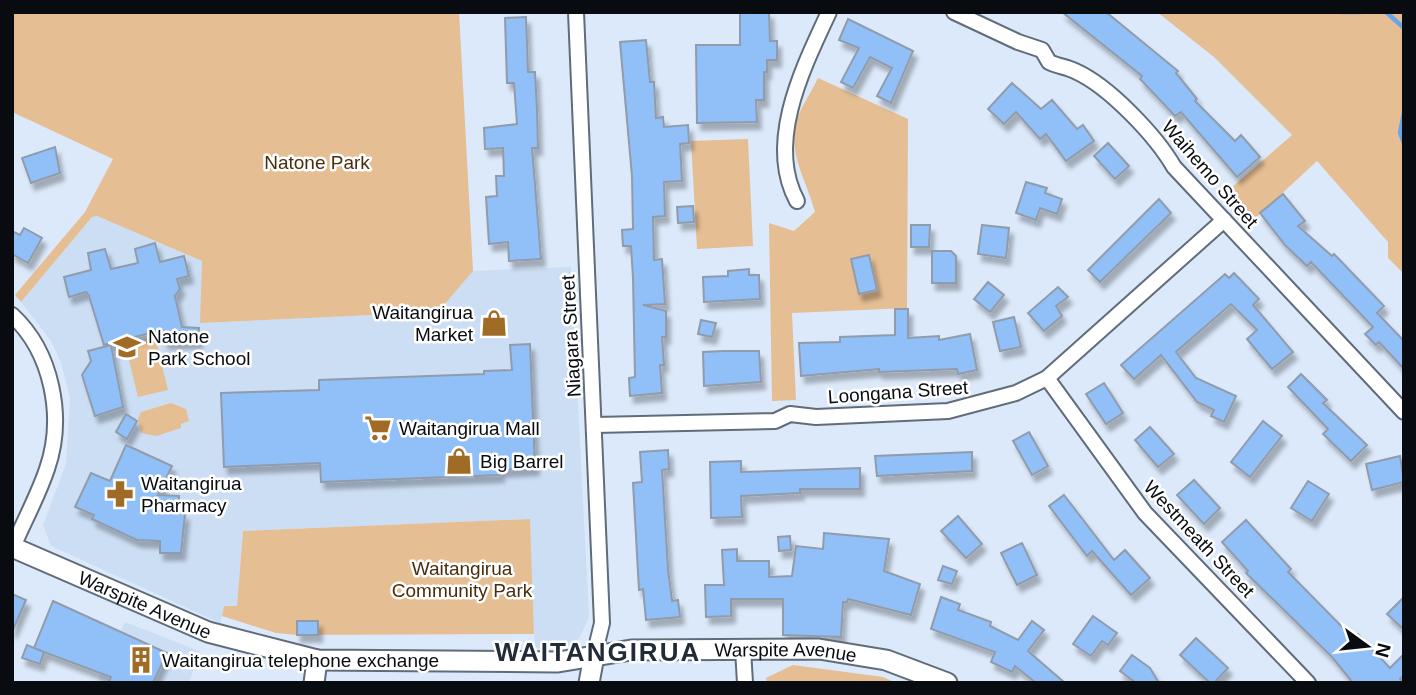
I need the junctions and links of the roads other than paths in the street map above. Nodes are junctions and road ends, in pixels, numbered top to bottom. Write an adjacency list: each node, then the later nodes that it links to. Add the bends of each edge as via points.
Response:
1 (576, 12): 9 (street, Niagara Street)
2 (829, 12): 4 (street, via 799,77 789,116 786,163)
3 (954, 12): 5 (street, Waihemo Street, via 1042,50 1049,62 1075,70 1104,91 1162,145 1174,167)
4 (797, 201)
5 (1224, 220): 7 (street, Loongana Street); 8 (street, Waihemo Street)
6 (12, 314): 10 (street, via 45,363 55,419 47,468)
7 (1047, 378): 9 (street, Loongana Street, via 1016,393 948,411 790,414 763,422); 18 (street, Westmeath Street, via 1145,513)
8 (1404, 412)
9 (595, 425): 12 (street, Niagara Street, via 602,623)
10 (13, 547): 13 (main road, Warspite Avenue, via 208,632)
11 (743, 649): 12 (main road, Warspite Avenue, via 631,650); 16 (street); 17 (main road, Warspite Avenue, via 845,651 886,660)
12 (594, 656): 13 (main road, Warspite Avenue, via 558,662); 15 (main road)
13 (317, 660): 14 (main road)
14 (314, 683)
15 (589, 683)
16 (745, 683)
17 (947, 683)
18 (1308, 683)

